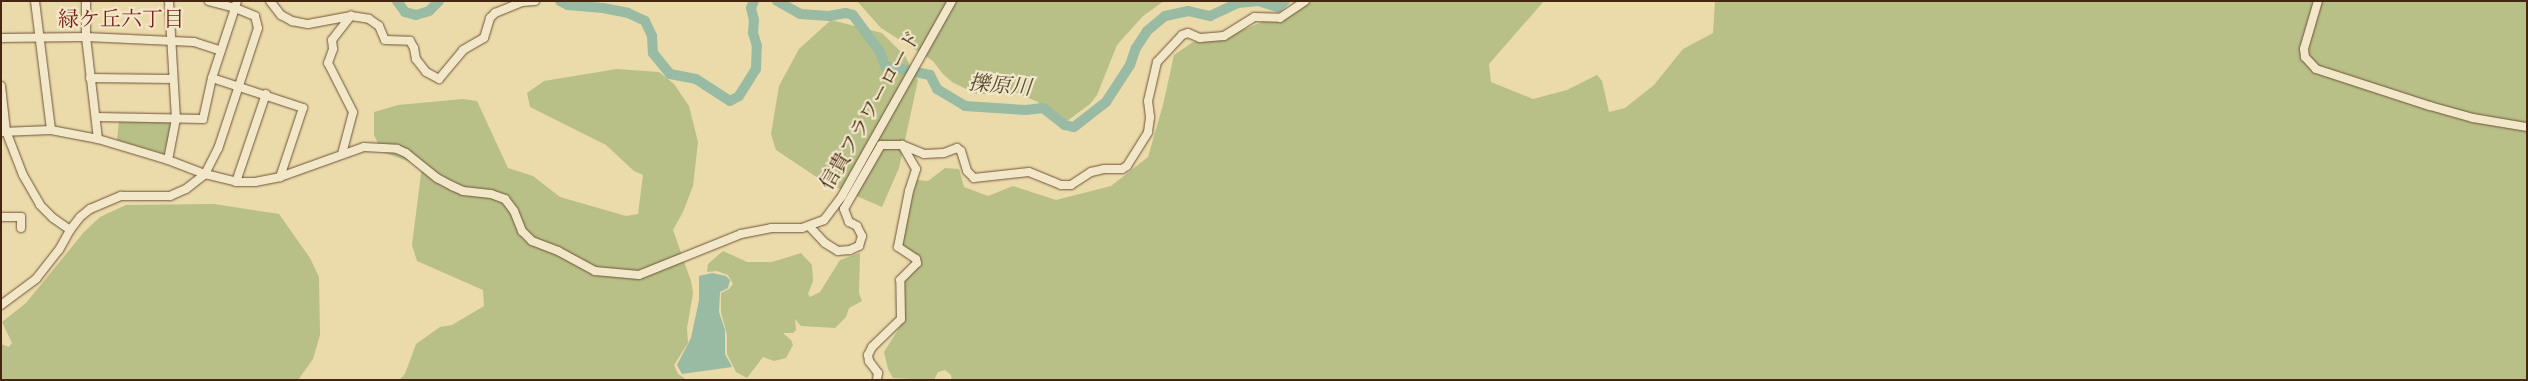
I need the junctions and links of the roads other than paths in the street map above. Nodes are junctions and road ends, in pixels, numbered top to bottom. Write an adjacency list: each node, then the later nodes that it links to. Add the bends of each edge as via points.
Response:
1 (35, 1): 14 (street)
2 (86, 1): 12 (street)
3 (169, 1): 15 (street)
4 (209, 1): 10 (street)
5 (270, 1): 11 (street, via 281,15 308,24)
6 (535, 1): 11 (street, via 522,2 495,13 490,18 484,38 463,50 439,79 426,72 416,59 410,42 385,40 375,22)
7 (1305, 1): 29 (street, via 1280,18 1255,17 1224,36 1200,38 1188,33 1182,35 1157,62 1148,101 1148,132 1122,169 1091,172 1071,185 1061,185 1029,172 974,178 967,171 957,148 944,153 924,154)
8 (2318, 1): 25 (street, via 2304,49 2316,69 2473,118)
9 (952, 2): 36 (street, 信貴フラワーロード, via 833,210 824,220)
10 (236, 5): 16 (street); 21 (street, via 255,16 258,28)
11 (351, 16): 30 (street, via 332,40 328,63 353,112)
12 (86, 37): 14 (street); 15 (street); 17 (street)
13 (1, 38): 14 (street)
14 (40, 38): 26 (street)
15 (170, 41): 16 (street, via 194,42); 19 (street)
16 (221, 51): 18 (street)
17 (90, 78): 19 (street); 23 (street)
18 (212, 78): 21 (street); 24 (street, via 203,119)
19 (173, 79): 24 (street)
20 (1, 86): 27 (street)
21 (237, 86): 22 (street); 32 (street, via 218,149)
22 (266, 94): 33 (street, via 303,108); 34 (street)
23 (96, 117): 24 (street); 28 (street)
24 (176, 119): 31 (street)
25 (2527, 127)
26 (51, 130): 27 (street); 28 (street)
27 (4, 131): 38 (street, via 40,205)
28 (98, 140): 31 (street)
29 (902, 145): 36 (street, via 881,145 847,203 845,216 857,226 862,236 859,246 838,250 825,243); 40 (street, via 916,169 898,247 916,258 917,263 900,280 902,319 872,347 868,355 878,373)
30 (342, 154): 33 (street); 36 (street, via 375,146 397,149 452,186 463,191 500,196 510,203 525,236 595,271 639,275 749,232)
31 (168, 160): 32 (street)
32 (205, 174): 34 (street); 38 (street, via 186,189 170,196 109,199 80,217)
33 (280, 177): 34 (street)
34 (236, 182)
35 (1, 217): 37 (street, via 21,216)
36 (809, 226)
37 (21, 228)
38 (70, 230): 39 (street, via 36,280)
39 (1, 305)
40 (877, 380)

